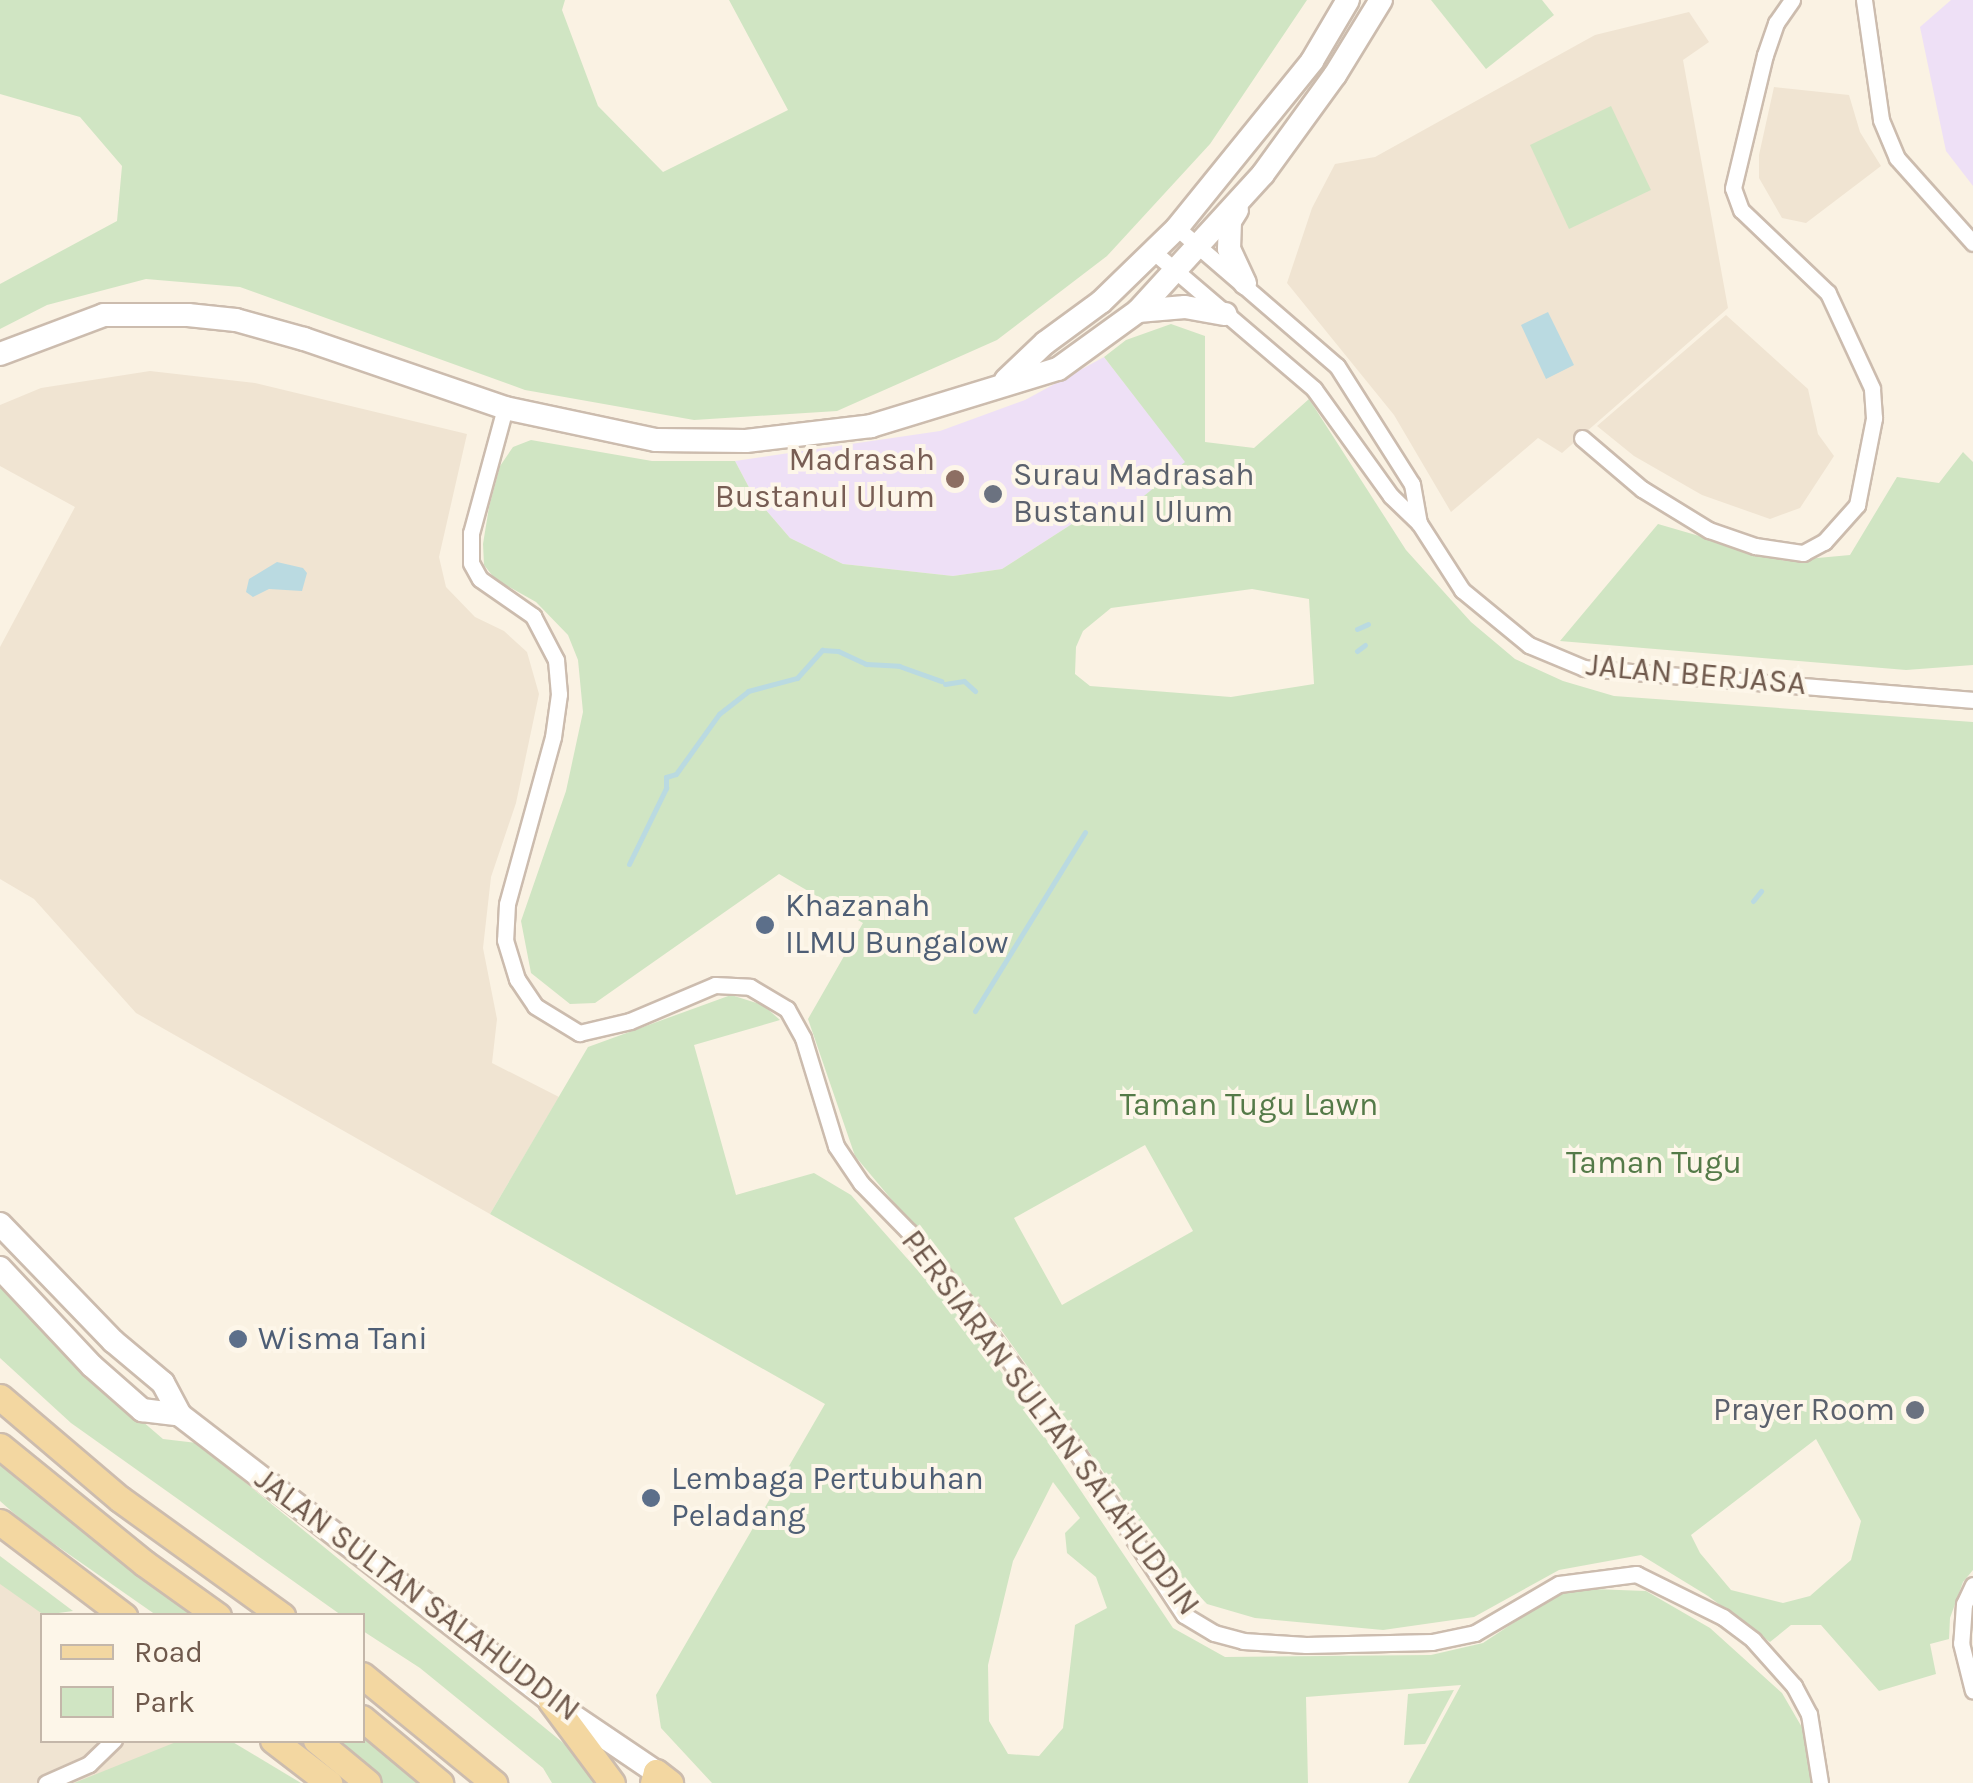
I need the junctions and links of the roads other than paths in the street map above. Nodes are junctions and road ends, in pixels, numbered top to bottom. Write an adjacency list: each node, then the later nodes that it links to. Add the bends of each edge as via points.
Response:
1 (1348, 0): 6 (street, via 1312,60)
2 (1381, 0): 5 (street, via 1335,75)
3 (1792, 0): 17 (street, via 1764,55 1732,188 1741,210 1828,293 1872,388 1874,418 1857,505 1824,542 1803,553 1755,546 1709,530 1642,489)
4 (1864, 0): 7 (street, via 1882,120 1897,158)
5 (1246, 194): 8 (street); 11 (street, via 1230,221 1229,249)
6 (1177, 228): 8 (street, JALAN BERJASA); 9 (street)
7 (1973, 243)
8 (1199, 246): 10 (street); 11 (street, JALAN BERJASA)
9 (1155, 253): 10 (street, JALAN BERJASA); 15 (street)
10 (1176, 272): 12 (street); 13 (street, JALAN BERJASA)
11 (1245, 284): 18 (street, JALAN BERJASA, via 1337,366 1412,484)
12 (1138, 310): 13 (street, via 1185,307); 15 (street, via 1058,369)
13 (1225, 314): 18 (street, JALAN BERJASA, via 1314,389 1391,496)
14 (0, 354): 16 (street, via 104,315 236,320)
15 (1003, 382): 16 (street, via 871,426 746,441 656,440)
16 (505, 408): 44 (street, PERSIARAN SULTAN SALAHUDDIN, via 471,533 471,563 480,578 533,616 556,660 553,736 506,922 517,978 535,1006 578,1033 630,1021 715,985 750,987 787,1008 844,1158 987,1330 1184,1615 1243,1641 1432,1642 1475,1633 1560,1584 1636,1574 1754,1640 1809,1714)
17 (1582, 438)
18 (1420, 523): 19 (street, JALAN BERJASA, via 1447,570 1484,611 1528,644 1584,668)
19 (1970, 697)
20 (0, 1224): 23 (street, JALAN SULTAN SALAHUDDIN, via 113,1341 163,1382)
21 (0, 1268): 23 (street, JALAN SULTAN SALAHUDDIN, via 142,1410)
22 (0, 1397): 29 (main road, via 120,1499)
23 (180, 1416): 32 (street, JALAN SULTAN SALAHUDDIN)
24 (0, 1446): 28 (main road)
25 (0, 1522): 27 (main road)
26 (1973, 1585): 31 (street, via 1961,1643)
27 (120, 1613)
28 (214, 1613)
29 (278, 1613)
30 (365, 1677): 42 (main road)
31 (1973, 1690)
32 (551, 1701): 37 (street, JALAN SULTAN SALAHUDDIN); 43 (main road)
33 (365, 1720): 41 (main road)
34 (111, 1743): 38 (street, via 89,1764)
35 (277, 1743): 39 (main road)
36 (320, 1743): 40 (main road)
37 (660, 1780)
38 (46, 1783)
39 (329, 1783)
40 (368, 1783)
41 (440, 1783)
42 (494, 1783)
43 (612, 1783)
44 (1820, 1783)

